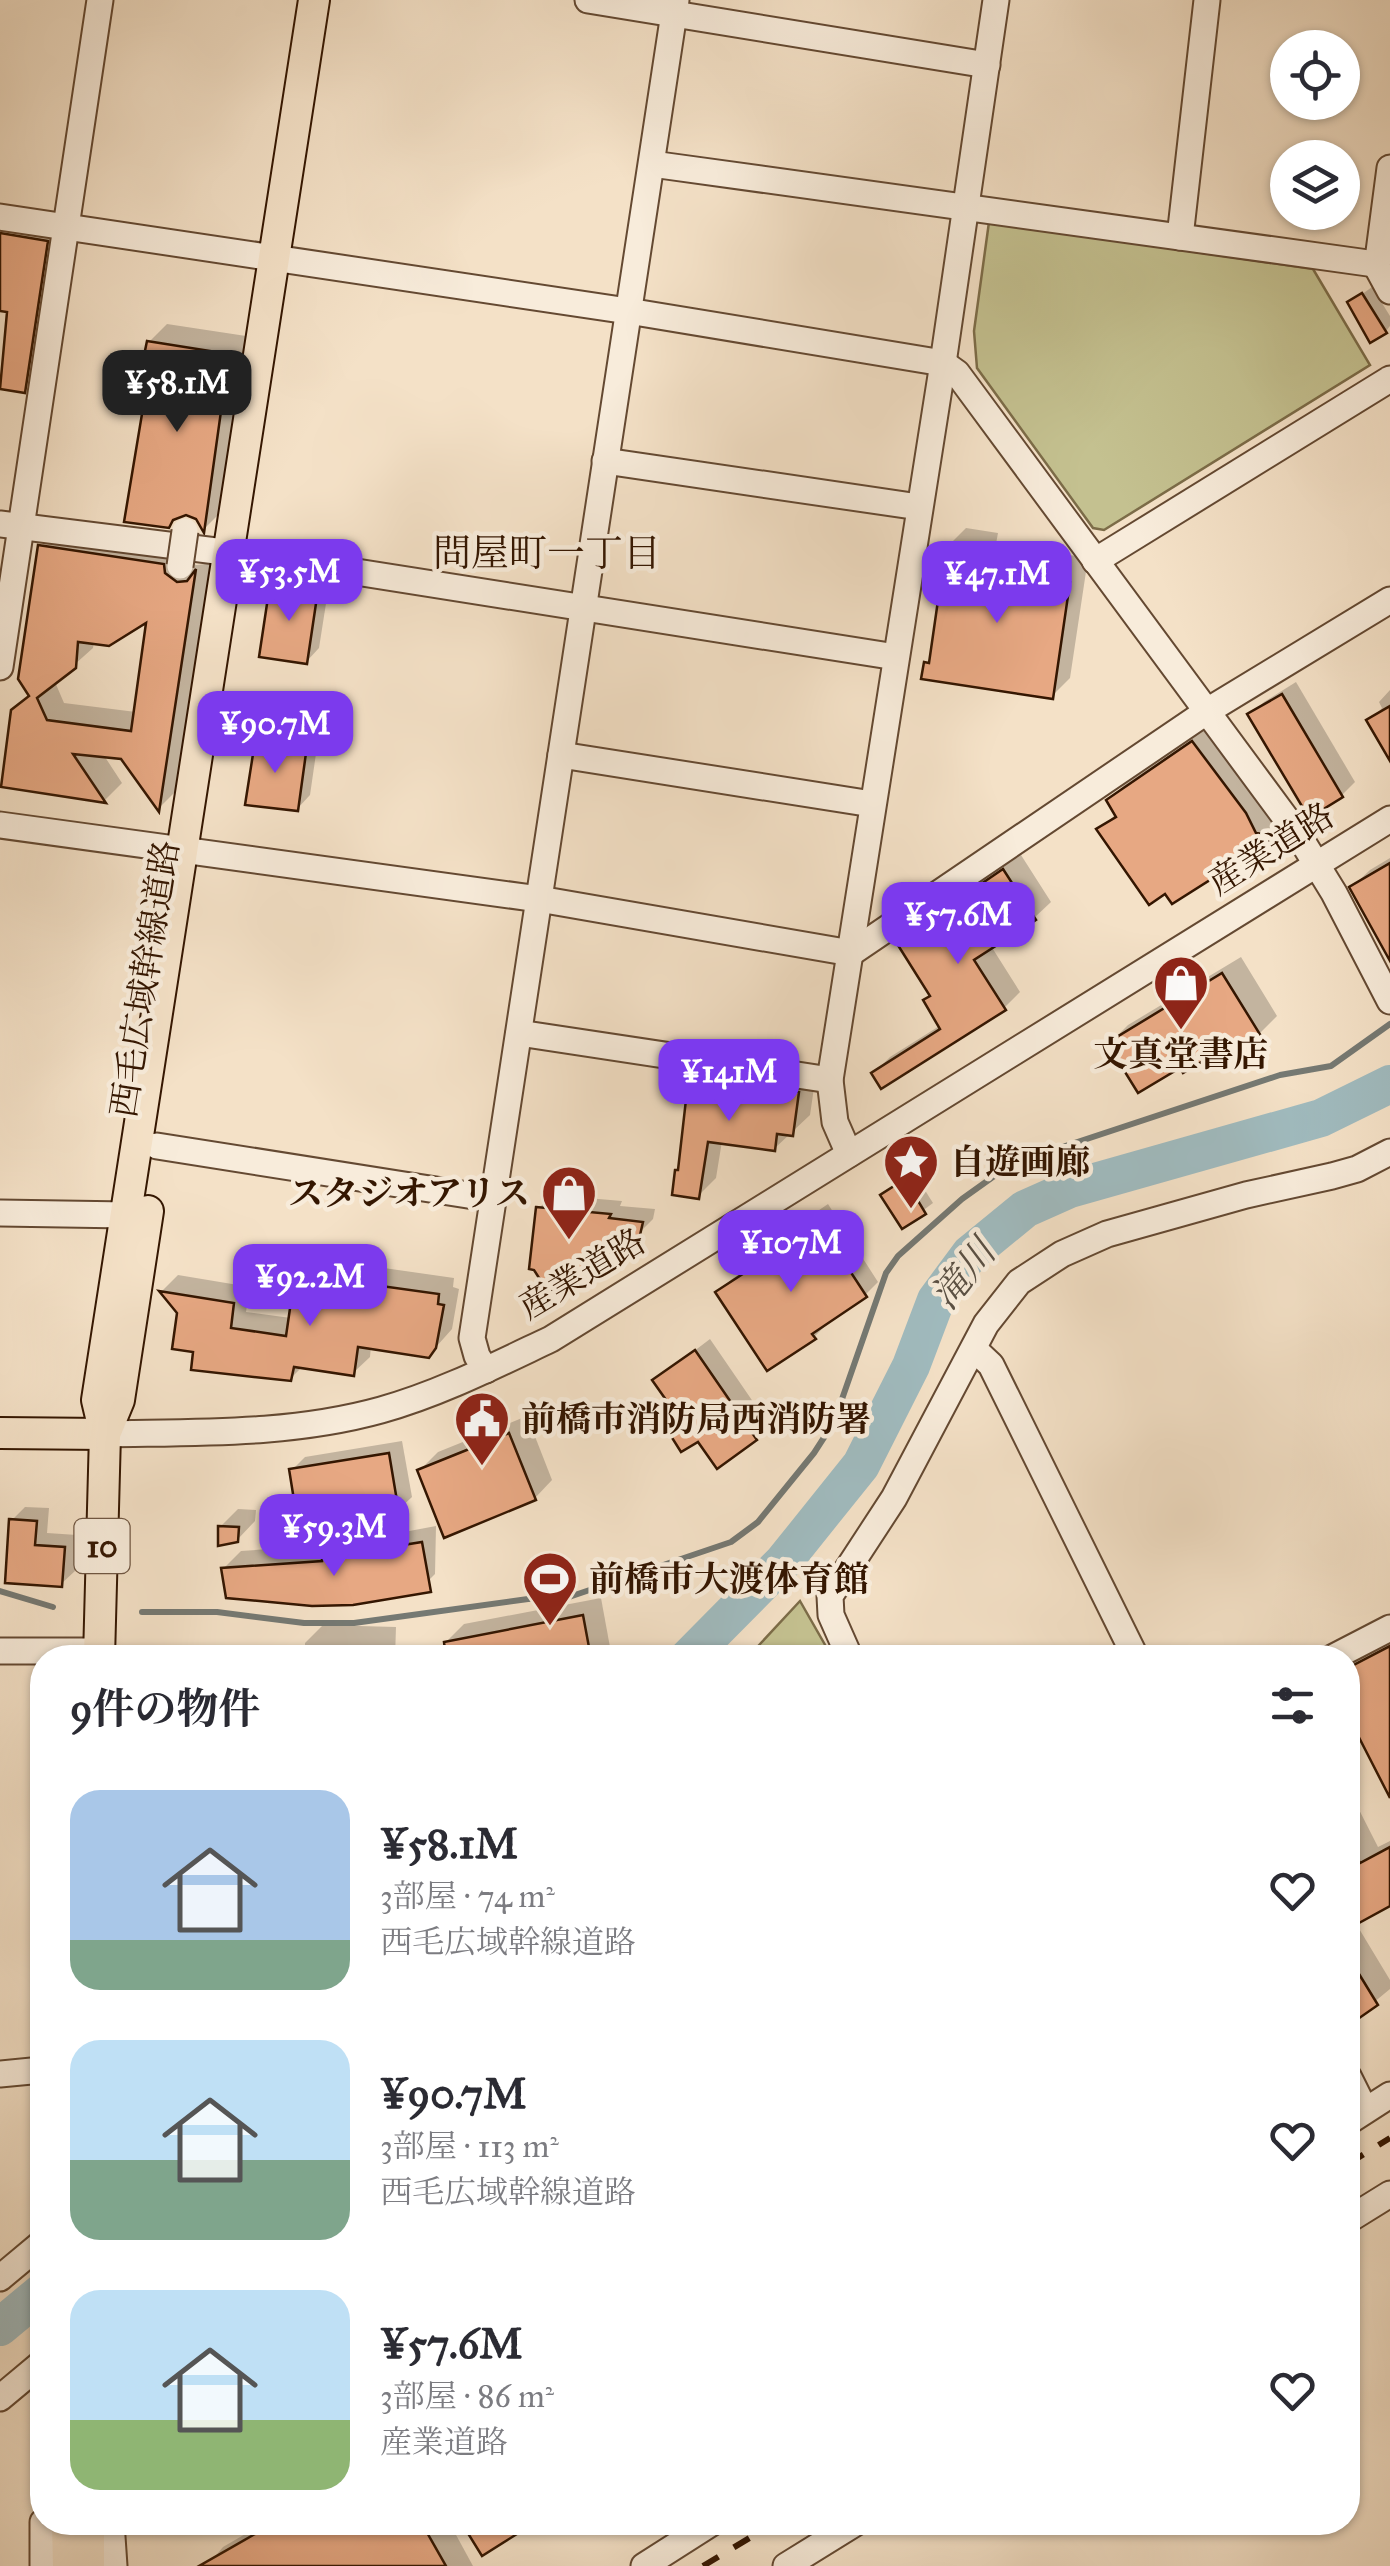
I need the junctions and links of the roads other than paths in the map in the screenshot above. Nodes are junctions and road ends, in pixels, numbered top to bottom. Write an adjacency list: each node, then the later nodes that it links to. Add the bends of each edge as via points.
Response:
1 (100, 0): 13 (street)
2 (314, 0): 15 (main road, 西毛広域幹線道路)
3 (332, 0): 15 (main road, 西毛広域幹線道路)
4 (588, 0): 7 (street)
5 (996, 0): 8 (street)
6 (1207, 0): 14 (street)
7 (674, 6): 8 (street); 9 (street)
8 (986, 65): 11 (street)
9 (652, 164): 11 (street); 18 (street)
10 (1390, 168): 16 (street)
11 (964, 208): 14 (street); 19 (street)
12 (0, 216): 13 (street)
13 (66, 226): 15 (street); 23 (street)
14 (1180, 237): 16 (street)
15 (283, 258): 18 (street); 25 (main road, 西毛広域幹線道路)
16 (1377, 266): 17 (street)
17 (1390, 290)
18 (628, 311): 19 (street); 21 (street)
19 (943, 363): 22 (street); 26 (street, via 958,374)
20 (1390, 378): 26 (street)
21 (605, 461): 22 (street); 29 (street)
22 (919, 508): 30 (street)
23 (11, 525): 25 (street); 31 (street)
24 (185, 530): 27 (street, bridge)
25 (238, 554): 29 (street); 37 (main road, 西毛広域幹線道路)
26 (1095, 561): 32 (street)
27 (180, 566)
28 (1390, 600): 32 (street)
29 (583, 606): 30 (street); 33 (street)
30 (896, 657): 34 (street)
31 (0, 667)
32 (1209, 710): 38 (street); 40 (street)
33 (561, 755): 34 (street); 39 (street)
34 (872, 804): 40 (street)
35 (1390, 819): 38 (street, 産業道路)
36 (0, 825): 37 (street)
37 (193, 852): 39 (street); 44 (main road, 西毛広域幹線道路); 49 (main road, 西毛広域幹線道路)
38 (1317, 864): 41 (street); 46 (street, 産業道路)
39 (538, 899): 40 (street); 42 (street)
40 (851, 953): 43 (street)
41 (1390, 1001)
42 (519, 1034): 43 (street); 47 (street)
43 (830, 1080): 46 (street, via 835,1122)
44 (158, 1146): 47 (street); 53 (main road, 西毛広域幹線道路, via 118,1400)
45 (1390, 1152): 50 (street, via 1332,1176 1082,1243 1019,1282)
46 (848, 1154): 51 (street, 産業道路, via 551,1339)
47 (492, 1200): 51 (street, via 472,1338)
48 (0, 1213): 49 (street)
49 (127, 1215): 53 (main road, 西毛広域幹線道路, via 96,1400)
50 (974, 1349): 56 (street, via 894,1498 830,1596); 57 (street, via 990,1365)
51 (486, 1370): 53 (street, 産業道路, via 382,1410 298,1427)
52 (0, 1433): 53 (main road, 産業道路)
53 (105, 1434): 55 (main road, 西毛広域幹線道路 / 10)
54 (1390, 1628): 58 (street)
55 (99, 1645)
56 (844, 1645)
57 (1130, 1645)
58 (1357, 1645)
59 (0, 1651): 60 (street)
60 (30, 1652)
61 (30, 2071): 62 (street)
62 (0, 2074)
63 (1390, 2095): 64 (street)
64 (1360, 2114)
65 (1390, 2194): 66 (street)
66 (1360, 2213)
67 (30, 2253): 68 (street)
68 (0, 2278)
69 (30, 2373): 70 (street)
70 (0, 2398)
71 (43, 2535): 77 (street)
72 (67, 2535): 78 (main road)
73 (88, 2535): 79 (main road)
74 (112, 2535): 80 (street)
75 (692, 2535): 81 (street)
76 (836, 2535): 82 (street)
77 (43, 2566)
78 (68, 2566)
79 (89, 2566)
80 (114, 2566)
81 (644, 2566)
82 (786, 2566)

